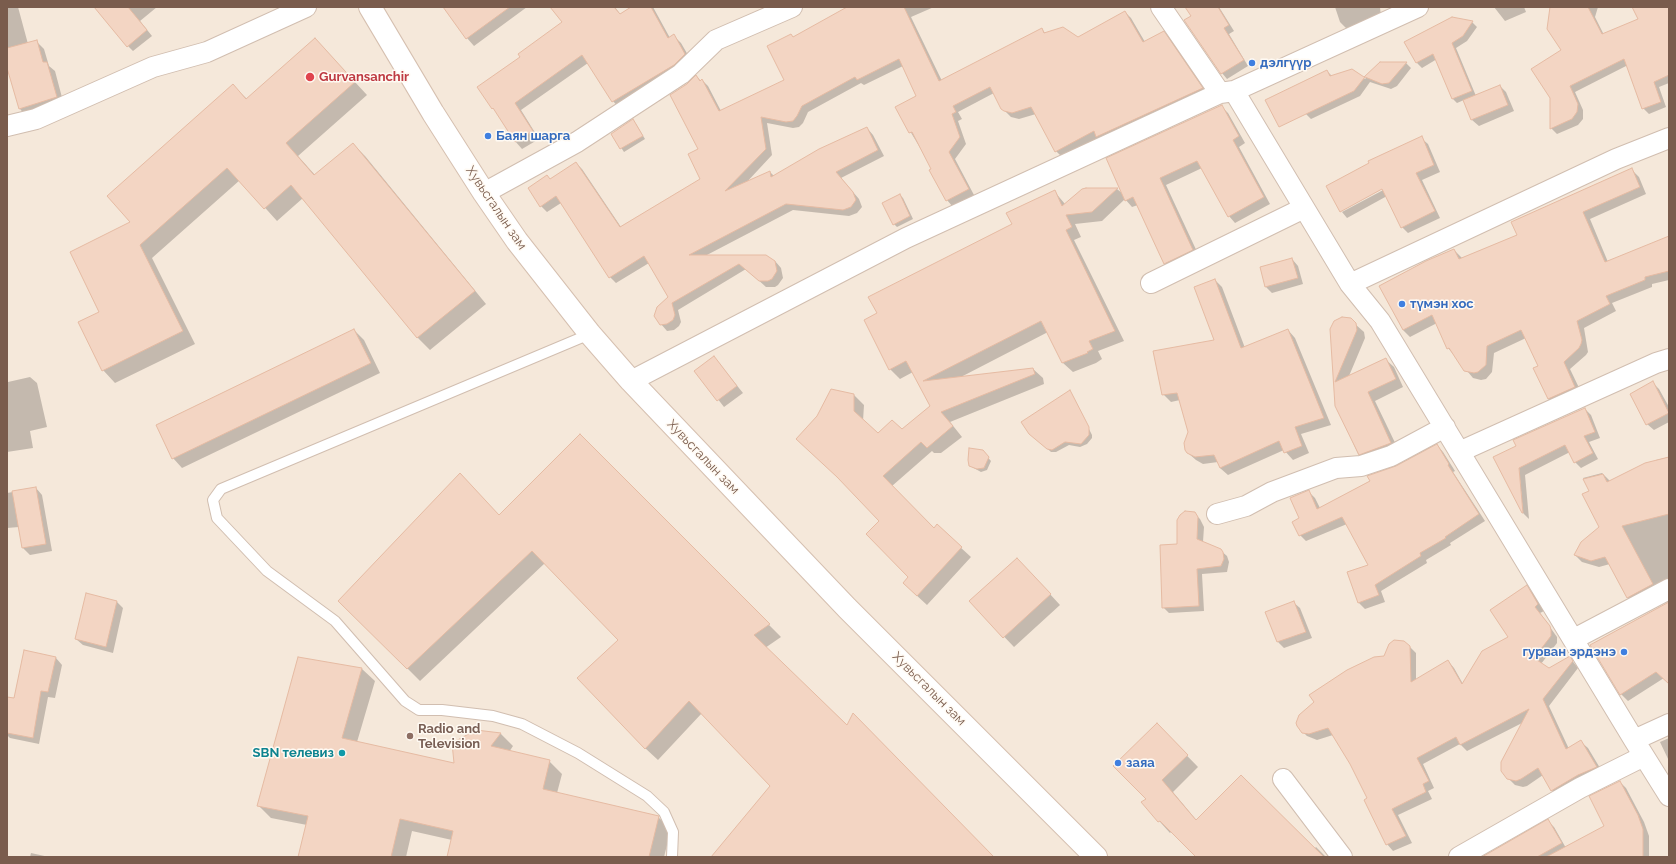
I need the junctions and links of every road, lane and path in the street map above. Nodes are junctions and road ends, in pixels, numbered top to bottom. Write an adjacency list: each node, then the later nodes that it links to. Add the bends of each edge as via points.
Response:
1 (306, 7): 7 (street, via 207,52 153,67 36,119)
2 (370, 7): 9 (main road, Хувьсгалын зам)
3 (792, 7): 9 (street, via 716,40 681,74 577,142)
4 (1161, 7): 6 (street)
5 (1418, 7): 6 (street)
6 (1227, 92): 10 (street); 15 (street, via 906,238)
7 (7, 126)
8 (1669, 138): 12 (street, via 1616,158)
9 (484, 193): 13 (main road, Хувьсгалын зам, via 517,241)
10 (1304, 208): 11 (street); 12 (street)
11 (1151, 283)
12 (1350, 284): 16 (street, via 1380,321)
13 (590, 334): 15 (main road, Хувьсгалын зам); 26 (lane, via 221,488 213,500 217,518 267,571 335,621 405,701 419,710 493,716 522,724 578,753 647,796 664,812 673,832)
14 (1669, 359): 17 (street)
15 (631, 381): 27 (main road, Хувьсгалын зам, via 847,608)
16 (1445, 427): 17 (street); 18 (street, via 1392,456 1360,466 1336,468 1283,487 1246,506)
17 (1460, 452): 20 (street)
18 (1217, 514)
19 (1669, 589): 20 (street)
20 (1574, 639): 22 (street)
21 (1669, 724): 22 (street)
22 (1634, 740): 23 (street)
23 (1644, 756): 25 (street); 29 (street, via 1580,788)
24 (1283, 780): 28 (street)
25 (1669, 796)
26 (672, 857)
27 (1096, 857)
28 (1342, 857)
29 (1459, 857)

